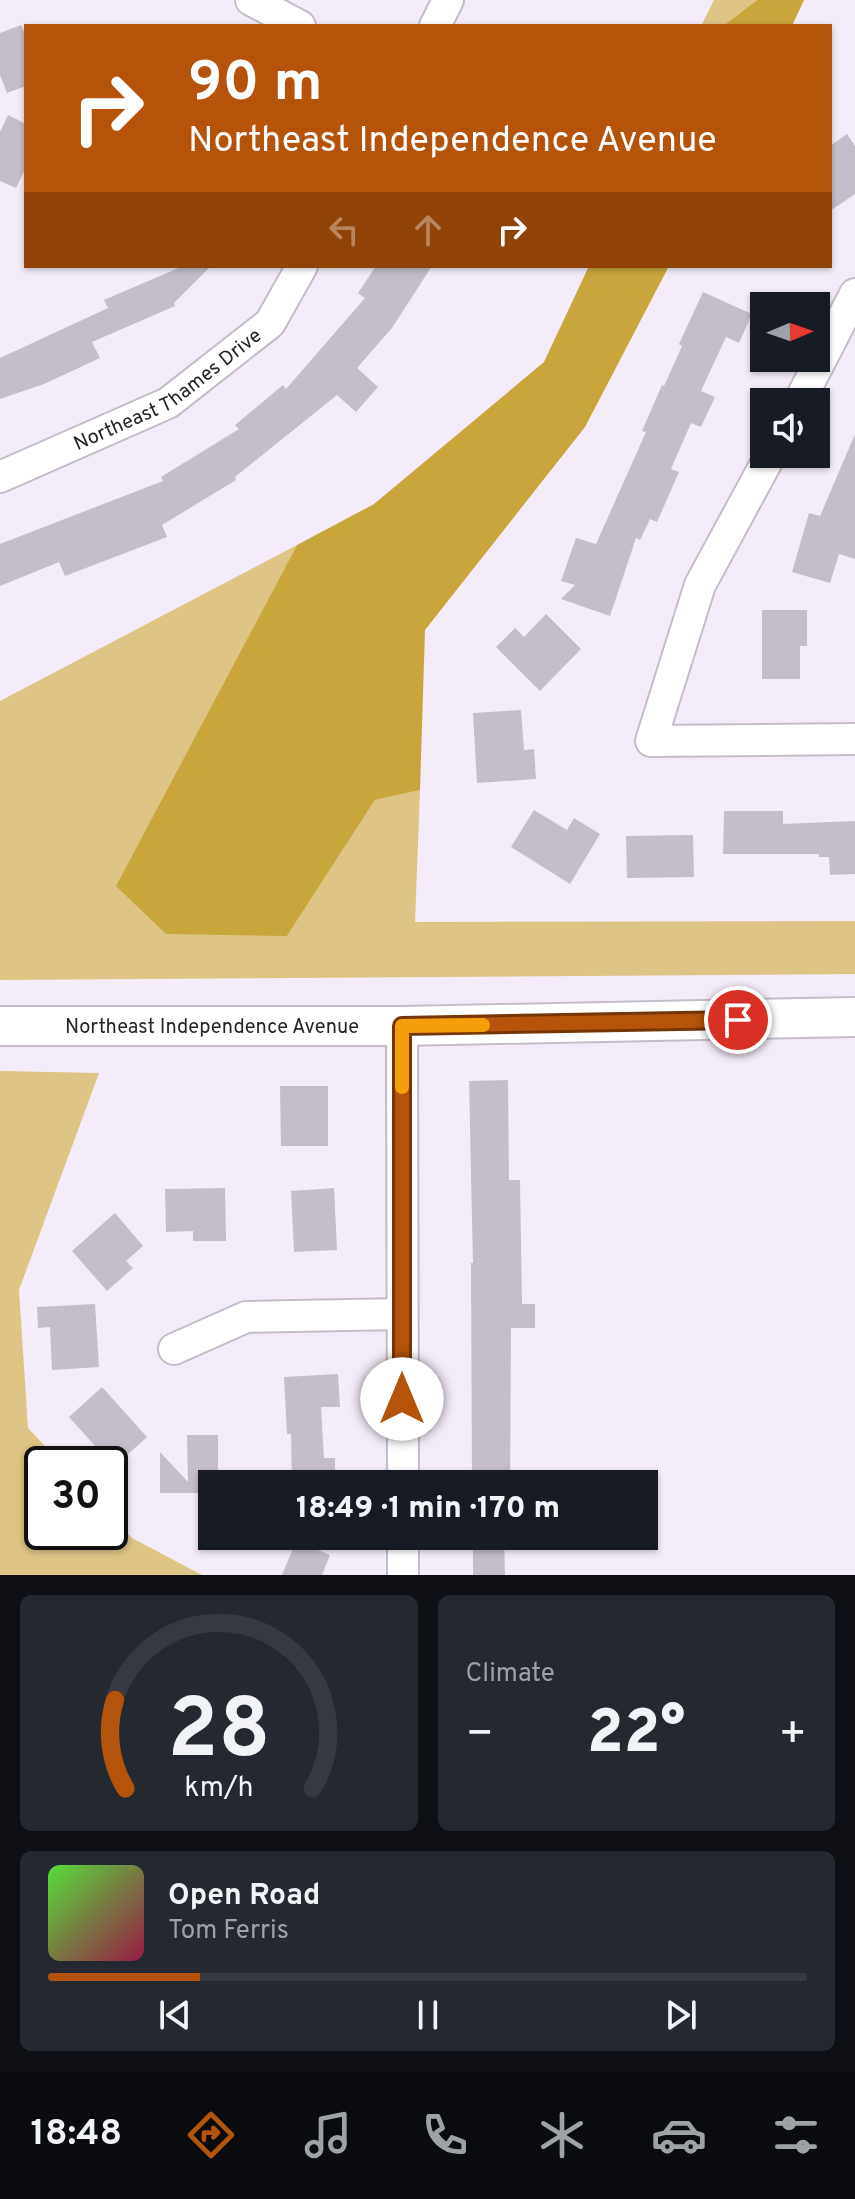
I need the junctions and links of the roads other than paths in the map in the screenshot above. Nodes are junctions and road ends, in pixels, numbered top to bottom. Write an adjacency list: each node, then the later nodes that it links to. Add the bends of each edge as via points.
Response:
1 (251, 0): 3 (street)
2 (448, 0): 4 (street)
3 (296, 24)
4 (436, 24)
5 (301, 268): 9 (street, Northeast Thames Drive, via 270,323 168,403)
6 (855, 294): 7 (street)
7 (806, 388)
8 (763, 468): 10 (street, via 700,585 651,741)
9 (0, 477)
10 (855, 739)
11 (855, 1017): 13 (street, Northeast Independence Avenue)
12 (0, 1026): 13 (street, Northeast Independence Avenue)
13 (402, 1026): 14 (street)
14 (402, 1314): 15 (street, via 246,1317); 16 (street)
15 (174, 1349)
16 (403, 1470)
17 (403, 1550): 18 (street)
18 (403, 1575)

